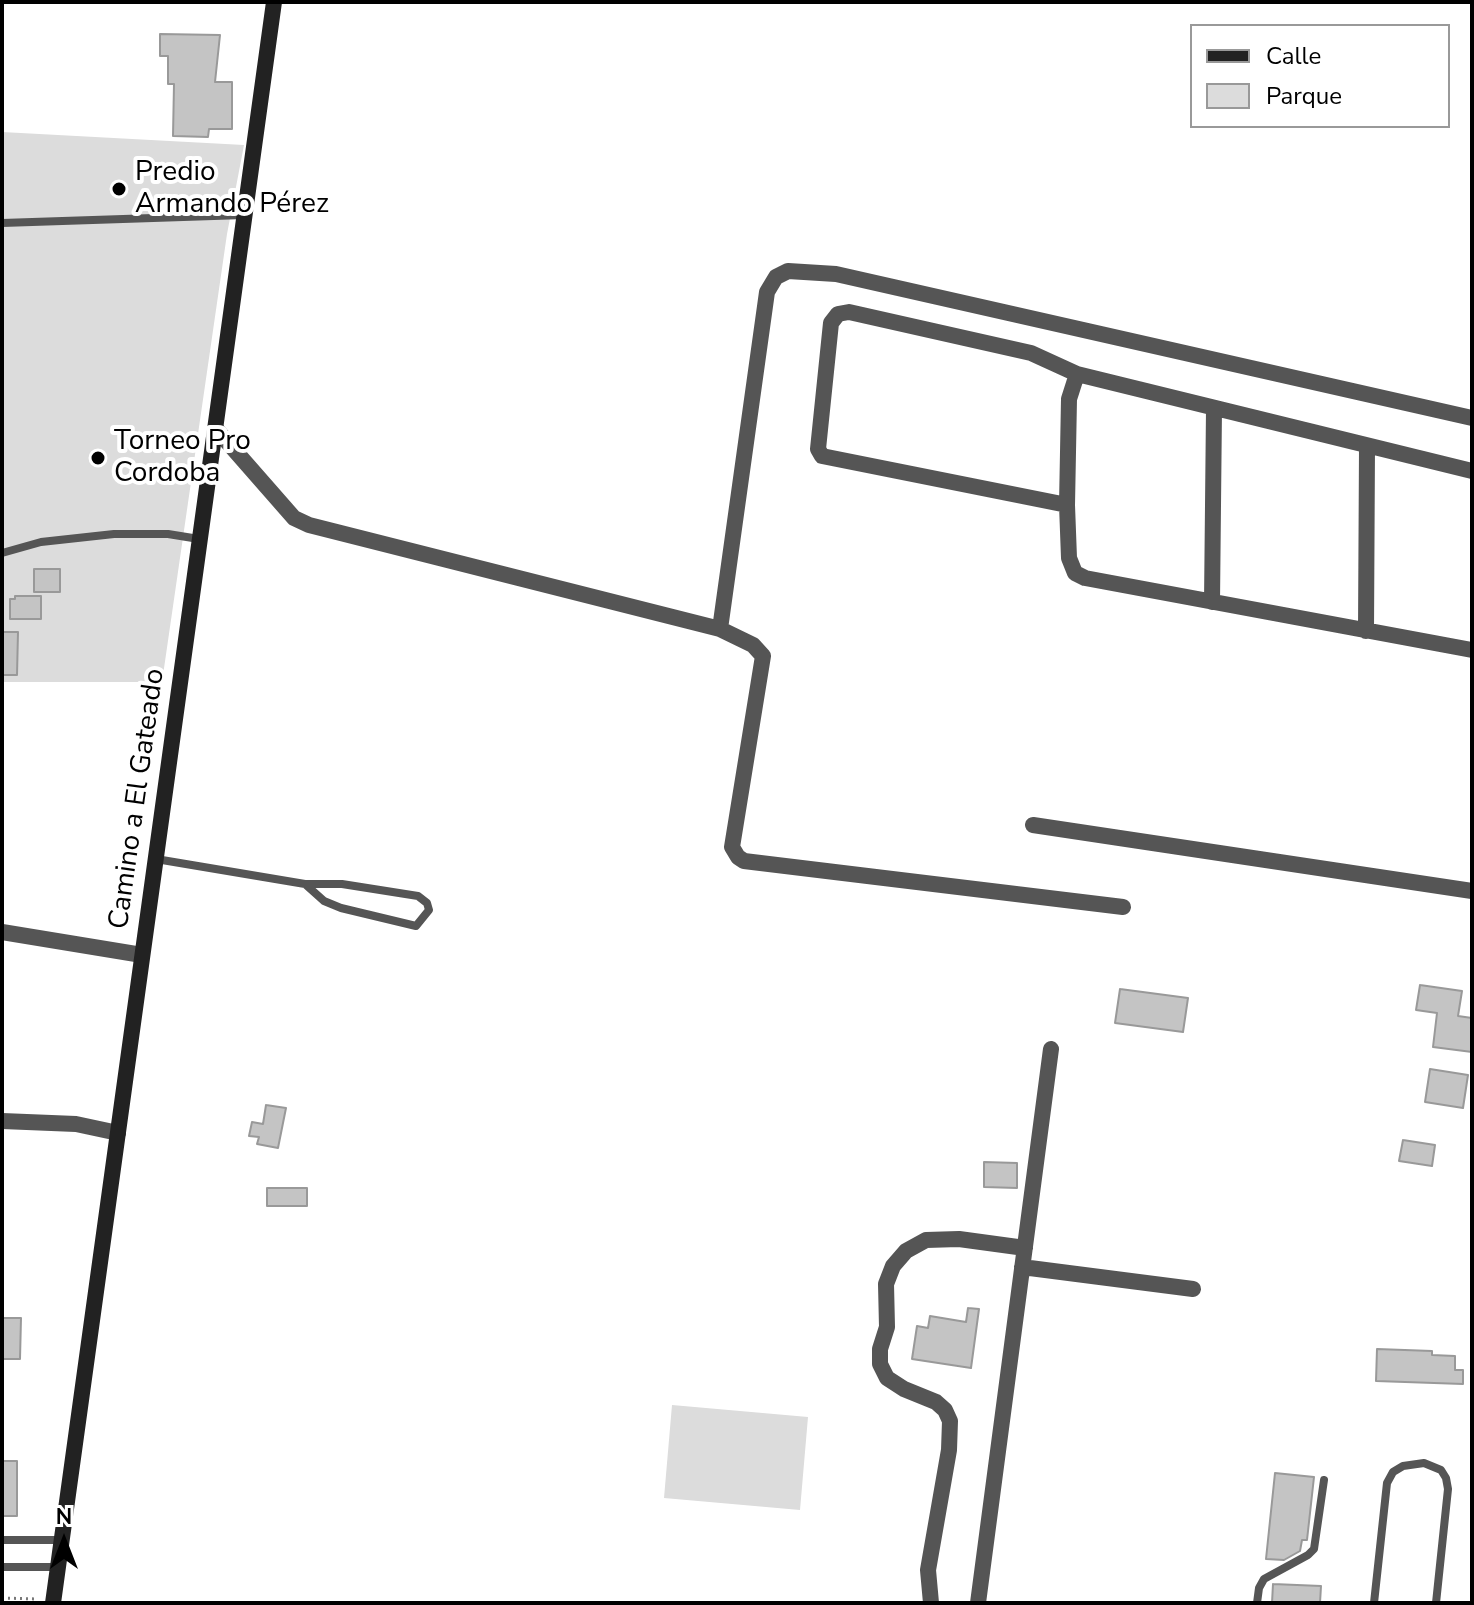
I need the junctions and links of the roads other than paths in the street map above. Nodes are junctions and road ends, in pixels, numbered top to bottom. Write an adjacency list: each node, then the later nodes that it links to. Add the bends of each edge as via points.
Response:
1 (274, 2): 2 (street, Camino a El Gateado)
2 (245, 215): 3 (lane); 7 (street, Camino a El Gateado)
3 (2, 223)
4 (1077, 374): 5 (street); 10 (street, via 1069,399); 10 (street, via 1031,353 849,312 838,314 831,323 818,449 822,456)
5 (1214, 409): 8 (street); 13 (street)
6 (1472, 418): 14 (street, via 836,274 788,271 776,277 767,292)
7 (216, 429): 11 (street, Camino a El Gateado); 14 (street, via 294,518 309,525)
8 (1367, 447): 9 (street); 15 (street)
9 (1472, 471)
10 (1067, 505): 13 (street, via 1069,558 1075,573)
11 (200, 539): 12 (lane, via 114,534 41,542); 18 (street, Camino a El Gateado)
12 (2, 553)
13 (1212, 602): 15 (street)
14 (720, 629): 21 (street, via 763,656 732,847 738,857)
15 (1366, 631): 16 (street)
16 (1472, 650)
17 (1033, 825): 20 (street)
18 (156, 859): 19 (lane); 23 (street, Camino a El Gateado)
19 (305, 884): 19 (lane, via 341,908 416,926 429,910 418,896)
20 (1472, 891)
21 (1123, 907)
22 (2, 932): 23 (street)
23 (142, 955): 26 (street, Camino a El Gateado)
24 (1051, 1049): 27 (street)
25 (2, 1121): 26 (street, via 76,1124)
26 (118, 1133): 32 (street, Camino a El Gateado)
27 (1025, 1248): 28 (street); 36 (street, via 926,1240 906,1251 886,1284 887,1327 880,1364 887,1378 936,1402 950,1421 928,1570)
28 (1022, 1267): 29 (street); 37 (street)
29 (1193, 1289)
30 (1324, 1480): 38 (lane, via 1314,1549 1264,1579)
31 (2, 1540): 32 (lane)
32 (61, 1540): 34 (street, Camino a El Gateado)
33 (2, 1567): 34 (lane)
34 (58, 1567): 35 (street, Camino a El Gateado)
35 (53, 1601)
36 (931, 1603)
37 (978, 1603)
38 (1257, 1603)
39 (1374, 1603): 40 (lane, via 1387,1483 1403,1466 1424,1463 1441,1470 1448,1489)
40 (1436, 1603)

